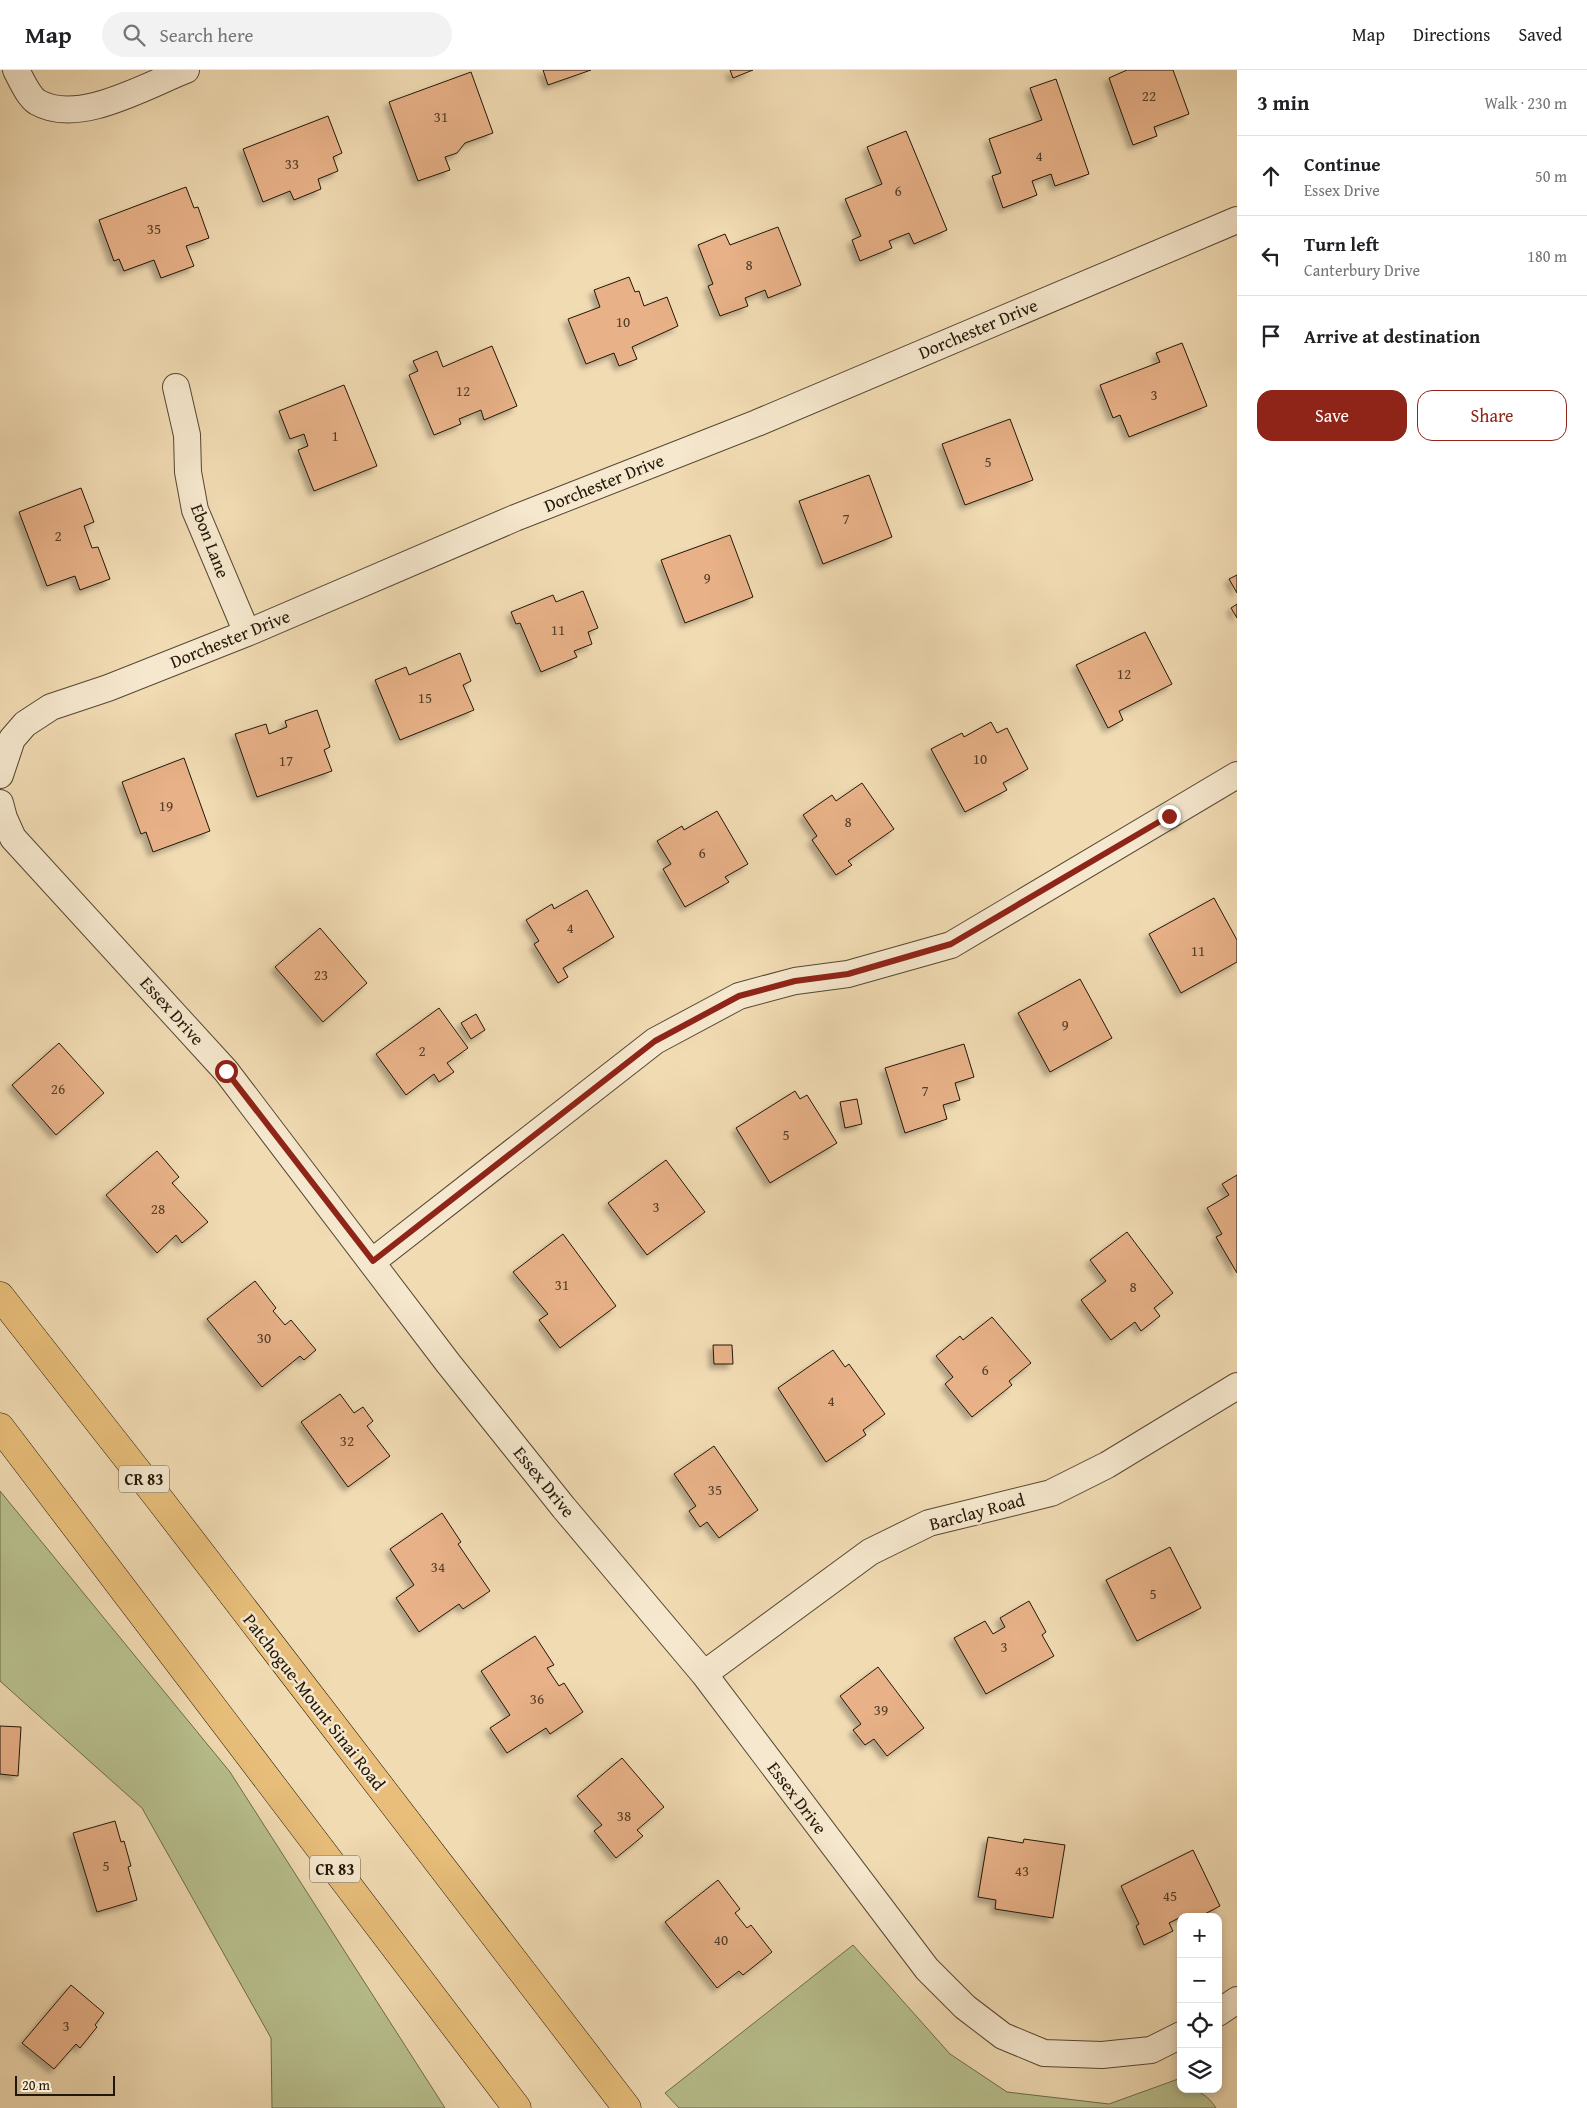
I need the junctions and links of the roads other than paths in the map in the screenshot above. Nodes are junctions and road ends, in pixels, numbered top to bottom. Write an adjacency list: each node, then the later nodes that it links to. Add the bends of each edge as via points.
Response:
1 (16, 70): 2 (street, via 36,101 56,110 73,110 91,108)
2 (186, 70)
3 (1237, 220): 5 (street, Dorchester Drive, via 766,419 515,518)
4 (176, 387): 5 (street, Ebon Lane, via 187,435 188,472 196,510)
5 (247, 633): 7 (street, Dorchester Drive, via 108,688 50,707 25,724 12,739)
6 (1237, 774): 9 (street, via 951,944 848,974 795,981 739,996 655,1041)
7 (0, 775)
8 (0, 803): 9 (street, Essex Drive, via 13,838 226,1071)
9 (373, 1261): 13 (street, Essex Drive, via 448,1363)
10 (0, 1296): 18 (highway, Patchogue-Mount Sinai Road / CR 83)
11 (1237, 1386): 13 (street, Barclay Road, via 1107,1465 1050,1493 929,1523 870,1552)
12 (0, 1427): 17 (highway, CR 83)
13 (704, 1674): 16 (street, Essex Drive, via 927,1969 965,2007 1003,2036 1044,2053 1102,2055 1151,2050)
14 (1237, 2000): 15 (street)
15 (1222, 2010)
16 (1177, 2037)
17 (517, 2108)
18 (627, 2108)

